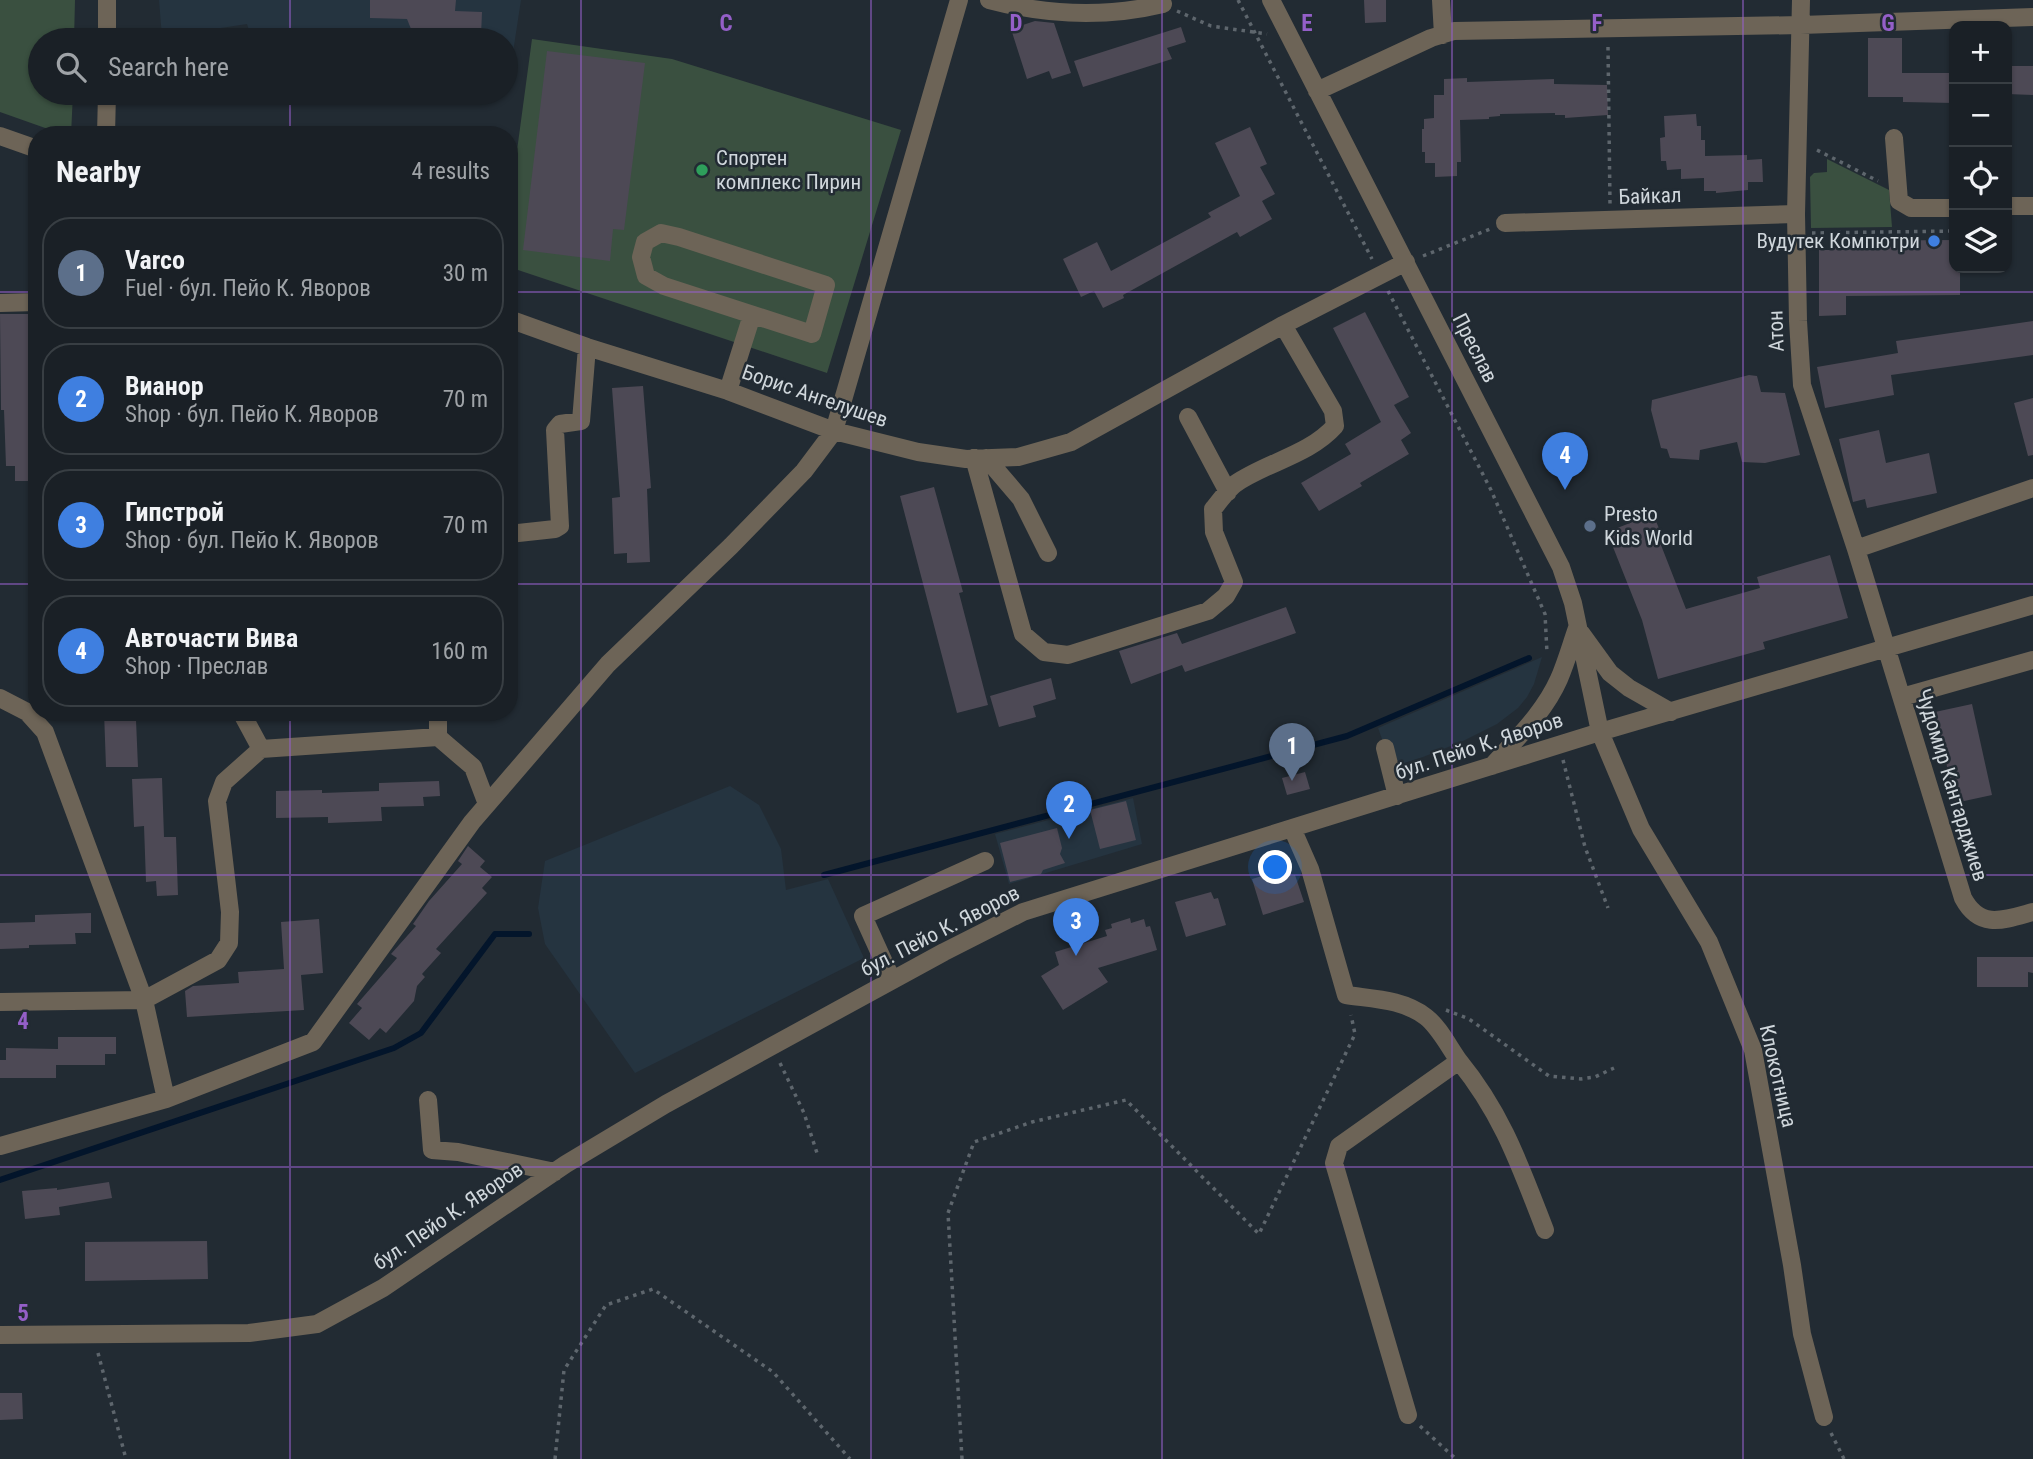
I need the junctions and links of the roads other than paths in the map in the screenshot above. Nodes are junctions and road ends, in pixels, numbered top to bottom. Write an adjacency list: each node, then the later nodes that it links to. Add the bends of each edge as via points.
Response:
1 (107, 0): 10 (street)
2 (959, 0): 32 (street)
3 (989, 0): 7 (street, via 1019,8 1080,13)
4 (1270, 0): 12 (street, Преслав)
5 (1441, 0): 11 (street)
6 (1801, 0): 9 (street, Атон)
7 (1163, 4)
8 (2033, 17): 9 (street)
9 (1801, 25): 11 (street, via 1479,30); 21 (street, Атон)
10 (107, 28)
11 (1443, 35): 12 (street)
12 (1317, 91): 23 (street, Преслав)
13 (107, 105): 14 (street)
14 (106, 126)
15 (0, 136): 17 (street)
16 (1894, 138): 20 (street, via 1899,201 1911,208)
17 (28, 146)
18 (2033, 205): 19 (street)
19 (2012, 206)
20 (1949, 208)
21 (1796, 214): 22 (street, Байкал); 37 (street, Атон, via 1802,385)
22 (1505, 223)
23 (1406, 262): 28 (street, Борис Ангелушев); 40 (street, Преслав, via 1561,567)
24 (28, 302): 25 (street)
25 (0, 303)
26 (752, 314): 26 (street, via 646,276 641,257 645,242 661,233 679,237 826,285 812,334); 30 (street)
27 (518, 322): 29 (street, Борис Ангелушев)
28 (1283, 325): 33 (street, Борис Ангелушев, via 1071,442 1018,457); 35 (street, via 1333,411 1335,426 1307,448)
29 (587, 347): 30 (street, Борис Ангелушев); 36 (street, via 581,421 560,424 555,430 560,526)
30 (729, 391): 32 (street, Борис Ангелушев)
31 (1188, 417): 35 (street)
32 (834, 431): 33 (street, Борис Ангелушев, via 918,452); 56 (street, via 804,471 731,547 608,664)
33 (980, 458): 35 (street, via 1023,634 1044,652 1068,655 1208,611 1226,596 1234,582 1214,532 1213,509); 38 (street, via 1021,499)
34 (2033, 488): 37 (street)
35 (1228, 492)
36 (518, 533)
37 (1856, 549): 41 (street, Атон)
38 (1048, 553)
39 (2033, 605): 41 (street, бул. Пейо К. Яворов)
40 (1577, 628): 45 (street, via 1610,673); 50 (street, Преслав); 54 (street, via 1546,703)
41 (1886, 648): 43 (street, Чудомир Кантарджиев); 45 (street, бул. Пейо К. Яворов)
42 (2033, 660): 43 (street)
43 (1902, 697): 59 (street, Чудомир Кантарджиев, via 1969,908 1989,920)
44 (0, 698): 46 (street)
45 (1671, 712): 50 (street, бул. Пейо К. Яворов)
46 (28, 713)
47 (35, 721): 61 (street, via 45,732)
48 (245, 721): 53 (street)
49 (438, 721): 51 (street)
50 (1600, 732): 54 (street, бул. Пейо К. Яворов); 71 (street, Клокотница, via 1641,829 1709,942 1753,1050 1802,1335)
51 (438, 737): 53 (street); 56 (street, via 473,767)
52 (1385, 748): 55 (street)
53 (261, 749): 61 (street, via 224,782 217,801 230,912 229,943 218,960)
54 (1491, 767): 55 (street, бул. Пейо К. Яворов)
55 (1397, 796): 57 (street, бул. Пейо К. Яворов)
56 (487, 804): 64 (street, via 313,1042)
57 (1292, 828): 60 (street, бул. Пейо К. Яворов, via 1023,912); 63 (street, via 1310,869 1346,995 1392,1001 1412,1009 1427,1018)
58 (985, 861): 60 (street, via 863,916)
59 (2033, 912)
60 (892, 980): 67 (street, бул. Пейо К. Яворов, via 666,1104)
61 (144, 1000): 62 (street); 64 (street)
62 (0, 1002)
63 (1459, 1061): 68 (street, via 1510,1139); 70 (street, via 1339,1146 1335,1155 1353,1234)
64 (166, 1099): 66 (street)
65 (428, 1100): 67 (street, via 432,1150)
66 (0, 1146)
67 (555, 1172): 69 (street, бул. Пейо К. Яворов, via 383,1288 317,1324 248,1334)
68 (1545, 1230)
69 (0, 1335)
70 (1408, 1415)
71 (1824, 1416)

